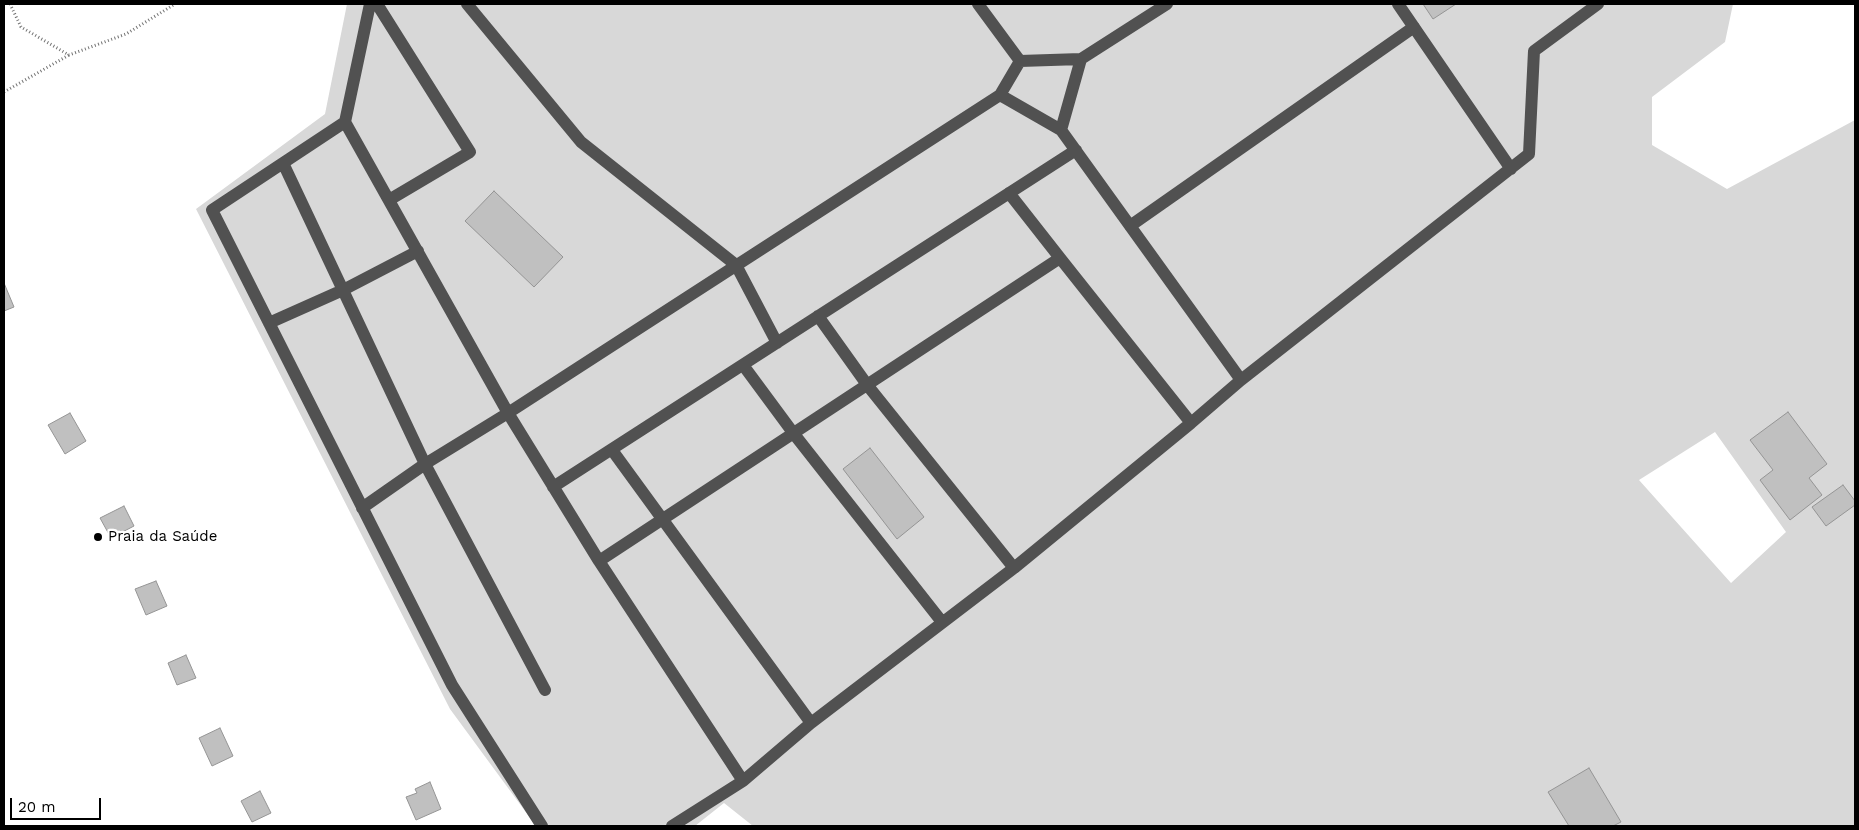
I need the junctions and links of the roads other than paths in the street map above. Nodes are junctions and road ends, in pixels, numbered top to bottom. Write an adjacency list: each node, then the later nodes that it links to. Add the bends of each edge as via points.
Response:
1 (370, 4): 13 (lane)
2 (377, 4): 19 (lane, via 470,152)
3 (467, 4): 23 (lane, via 581,142)
4 (978, 4): 11 (lane)
5 (1167, 4): 10 (lane)
6 (1398, 4): 9 (lane)
7 (1598, 4): 8 (lane)
8 (1584, 9): 17 (lane, via 1534,51 1529,154)
9 (1414, 27): 17 (lane); 20 (lane)
10 (1081, 59): 11 (lane); 14 (lane)
11 (1020, 61): 12 (lane)
12 (1000, 95): 14 (lane); 23 (lane)
13 (345, 122): 16 (lane); 19 (lane)
14 (1061, 130): 15 (lane)
15 (1076, 150): 18 (lane); 20 (lane)
16 (283, 164): 24 (lane); 26 (lane, via 212,210)
17 (1511, 169): 29 (lane)
18 (1009, 193): 22 (lane); 25 (lane)
19 (389, 200): 21 (lane)
20 (1130, 226): 29 (lane)
21 (418, 251): 24 (lane); 31 (lane)
22 (1060, 258): 30 (lane); 32 (lane)
23 (736, 265): 27 (lane); 31 (lane)
24 (343, 290): 26 (lane); 35 (lane)
25 (818, 316): 27 (lane); 30 (lane)
26 (269, 323): 37 (lane)
27 (777, 343): 28 (lane)
28 (744, 365): 33 (lane); 34 (lane)
29 (1241, 380): 32 (lane)
30 (868, 386): 33 (lane); 40 (lane)
31 (508, 414): 35 (lane); 36 (lane)
32 (1192, 423): 40 (lane)
33 (794, 434): 38 (lane); 41 (lane)
34 (612, 450): 36 (lane); 38 (lane)
35 (426, 464): 37 (lane); 42 (lane)
36 (554, 487): 39 (lane)
37 (362, 508): 45 (lane, via 452,686)
38 (663, 519): 39 (lane); 43 (lane)
39 (599, 562): 44 (lane)
40 (1014, 568): 41 (lane)
41 (942, 622): 43 (lane)
42 (545, 690)
43 (811, 723): 44 (lane)
44 (743, 781): 46 (lane)
45 (542, 826)
46 (672, 826)

